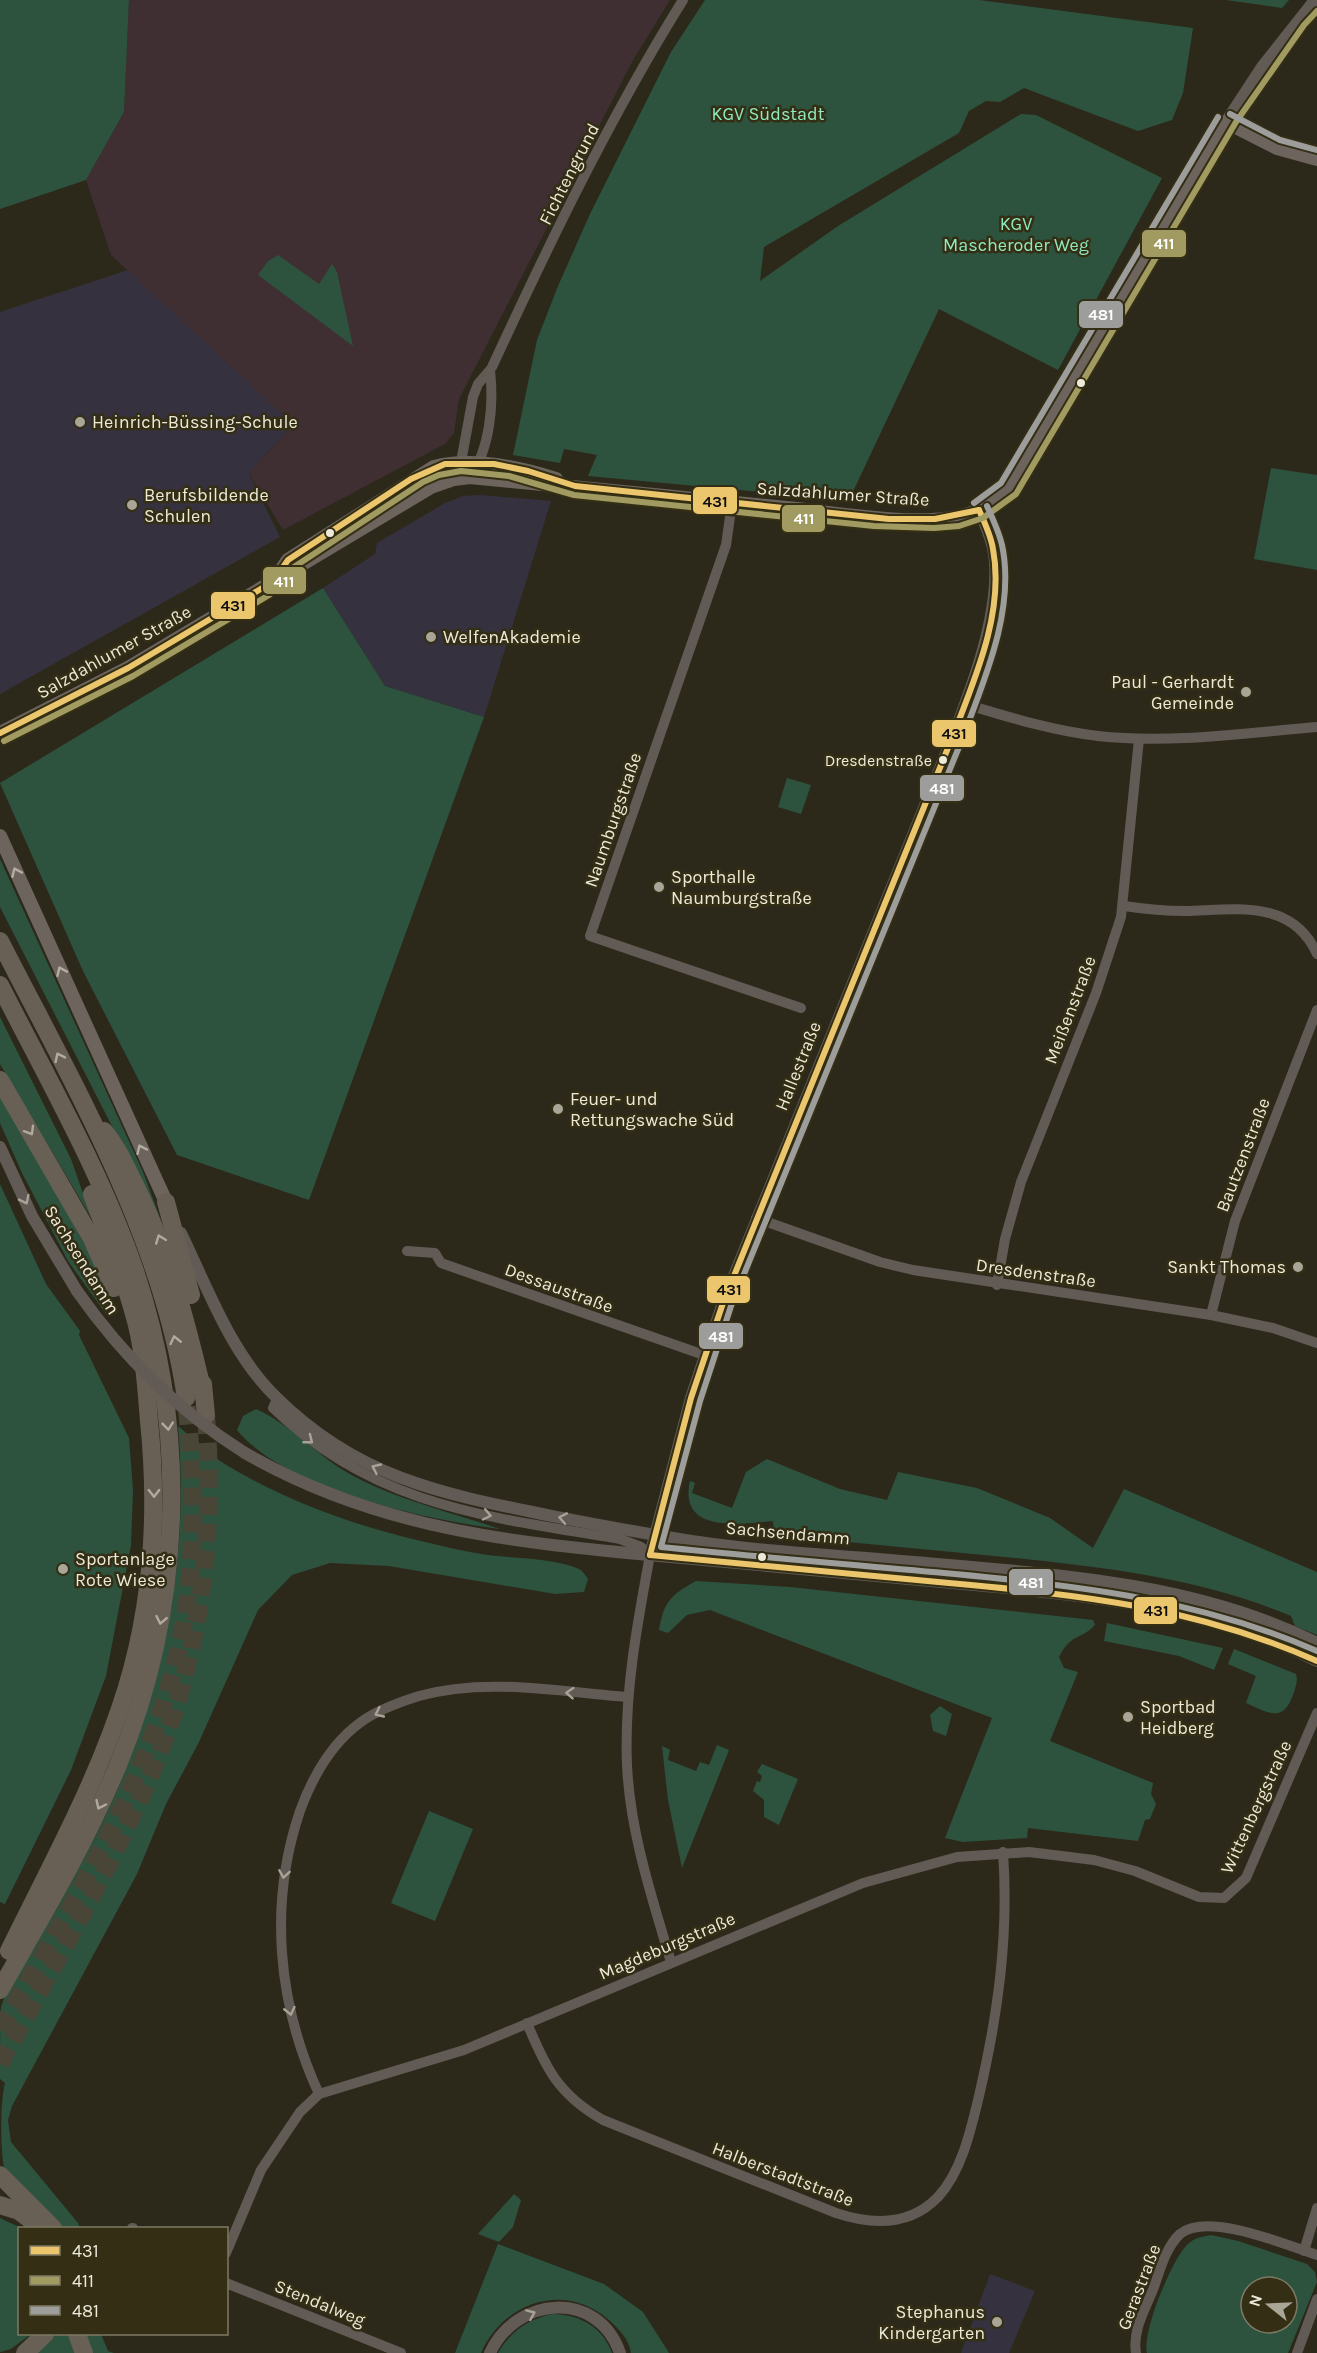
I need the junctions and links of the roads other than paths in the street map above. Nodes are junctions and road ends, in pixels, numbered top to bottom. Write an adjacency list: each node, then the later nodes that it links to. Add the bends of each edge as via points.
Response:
1 (683, 0): 5 (street, Fichtengrund, via 649,56)
2 (1315, 0): 3 (street, via 1262,67)
3 (1226, 122): 4 (main road, via 1277,148); 11 (main road, Salzdahlumer Straße, via 1008,489)
4 (1317, 159)
5 (492, 367)
6 (461, 462): 7 (main road, Salzdahlumer Straße); 7 (street, via 472,398 490,370 491,401); 8 (street); 12 (main road, Salzdahlumer Straße, via 434,467 414,477 288,560)
7 (480, 463): 8 (street); 9 (main road, Salzdahlumer Straße, via 539,474)
8 (470, 477): 9 (main road, Salzdahlumer Straße); 12 (main road, Salzdahlumer Straße, via 430,487)
9 (575, 486): 10 (main road, Salzdahlumer Straße)
10 (732, 503): 11 (main road, Salzdahlumer Straße, via 922,519 957,518); 22 (street, Naumburgstraße, via 726,545 590,936)
11 (978, 510): 13 (street, Hallestraße, via 992,543 996,580 991,615)
12 (274, 580): 15 (main road, Salzdahlumer Straße, via 128,668)
13 (965, 704): 16 (street, via 1059,729); 29 (street, Hallestraße)
14 (1317, 727): 16 (street)
15 (0, 734)
16 (1139, 739): 18 (street, Meißenstraße)
17 (0, 836): 28 (main road, Sachsendamm, one-way to 17)
18 (1124, 906): 20 (street, via 1171,911 1260,909 1300,929); 31 (street, Meißenstraße, via 1096,993 1021,1182)
19 (0, 941): 25 (highway, one-way to 19)
20 (1317, 954)
21 (0, 985): 26 (highway)
22 (801, 1008)
23 (1317, 1010): 32 (street, Bautzenstraße, via 1235,1221)
24 (0, 1080): 38 (highway, one-way to 38, via 63,1187 108,1275 131,1336)
25 (85, 1110): 35 (highway, one-way to 25, via 177,1286 159,1236 115,1144); 36 (highway, one-way to 25, via 150,1251)
26 (74, 1132): 38 (highway, via 134,1314); 52 (highway, one-way to 52, via 124,1240 151,1327 170,1445 169,1558 156,1646 122,1754 91,1825)
27 (0, 1147): 41 (street, Sachsendamm, one-way to 41, bridge, via 32,1216 77,1291 112,1337 155,1384 245,1453 315,1490 406,1520 495,1538)
28 (166, 1202): 35 (highway, via 194,1307); 37 (street, Sachsendamm, via 231,1335)
29 (756, 1218): 31 (street, Dresdenstraße, via 880,1262); 34 (street, Hallestraße)
30 (407, 1251): 34 (street, Dessaustraße, via 435,1253 441,1263)
31 (997, 1285): 32 (street, Dresdenstraße)
32 (1211, 1315): 33 (street, Dresdenstraße, via 1273,1328)
33 (1317, 1343)
34 (705, 1355): 40 (street, Hallestraße)
35 (204, 1397): 39 (highway)
36 (186, 1398)
37 (277, 1399): 40 (street, Sachsendamm, one-way to 37, via 460,1497 406,1482 343,1451); 41 (street, Sachsendamm, one-way to 41, via 273,1408 289,1424 336,1460 378,1482 458,1509 620,1539)
38 (149, 1414): 46 (highway, one-way to 46, via 154,1506 152,1554 138,1645 110,1736)
39 (206, 1415)
40 (655, 1536): 41 (street, Hallestraße); 42 (street, Sachsendamm, via 1091,1580 1206,1603 1266,1621)
41 (650, 1555): 43 (street, Sachsendamm, via 1089,1597 1219,1624 1281,1644); 44 (street, Hallestraße)
42 (1317, 1643)
43 (1317, 1661)
44 (628, 1697): 50 (street, Hallestraße, via 627,1766 633,1814); 54 (street, one-way to 54, via 459,1688 419,1696 376,1713 344,1738 316,1774 305,1796 281,1890 285,1983 296,2036)
45 (1317, 1713): 48 (street, Wittenbergstraße, via 1245,1878 1224,1898)
46 (60, 1846): 49 (highway); 51 (highway)
47 (1004, 1852): 48 (street, Magdeburgstraße, via 1094,1860); 50 (street, Magdeburgstraße, via 957,1857 892,1874); 53 (street, Halberstadtstraße, via 1002,1970 994,2035 971,2128 945,2187 926,2206 905,2218 877,2222 844,2216 603,2120 583,2109 561,2089)
48 (1211, 1899)
49 (0, 1947)
50 (671, 1962): 53 (street, Magdeburgstraße)
51 (0, 1969)
52 (0, 1990)
53 (527, 2023): 54 (street, Magdeburgstraße, via 428,2063)
54 (319, 2094): 60 (street, Magdeburgstraße, via 300,2112 261,2170)
55 (0, 2175): 59 (highway)
56 (0, 2205): 58 (highway, via 19,2211)
57 (1317, 2208): 61 (street)
58 (39, 2227)
59 (51, 2227)
60 (228, 2248)
61 (1304, 2251): 62 (street, Gerastraße); 72 (street, Gerastraße, via 1216,2226 1198,2225 1181,2233 1168,2251 1141,2320)
62 (1317, 2255)
63 (228, 2284): 69 (street, Stendalweg)
64 (1317, 2300): 73 (street)
65 (44, 2335): 67 (highway)
66 (77, 2335): 68 (highway)
67 (25, 2353)
68 (84, 2353)
69 (401, 2353)
70 (490, 2353): 71 (street, one-way to 71, via 511,2325 531,2313 553,2307 592,2316 607,2330)
71 (620, 2353)
72 (1136, 2353)
73 (1297, 2353)

